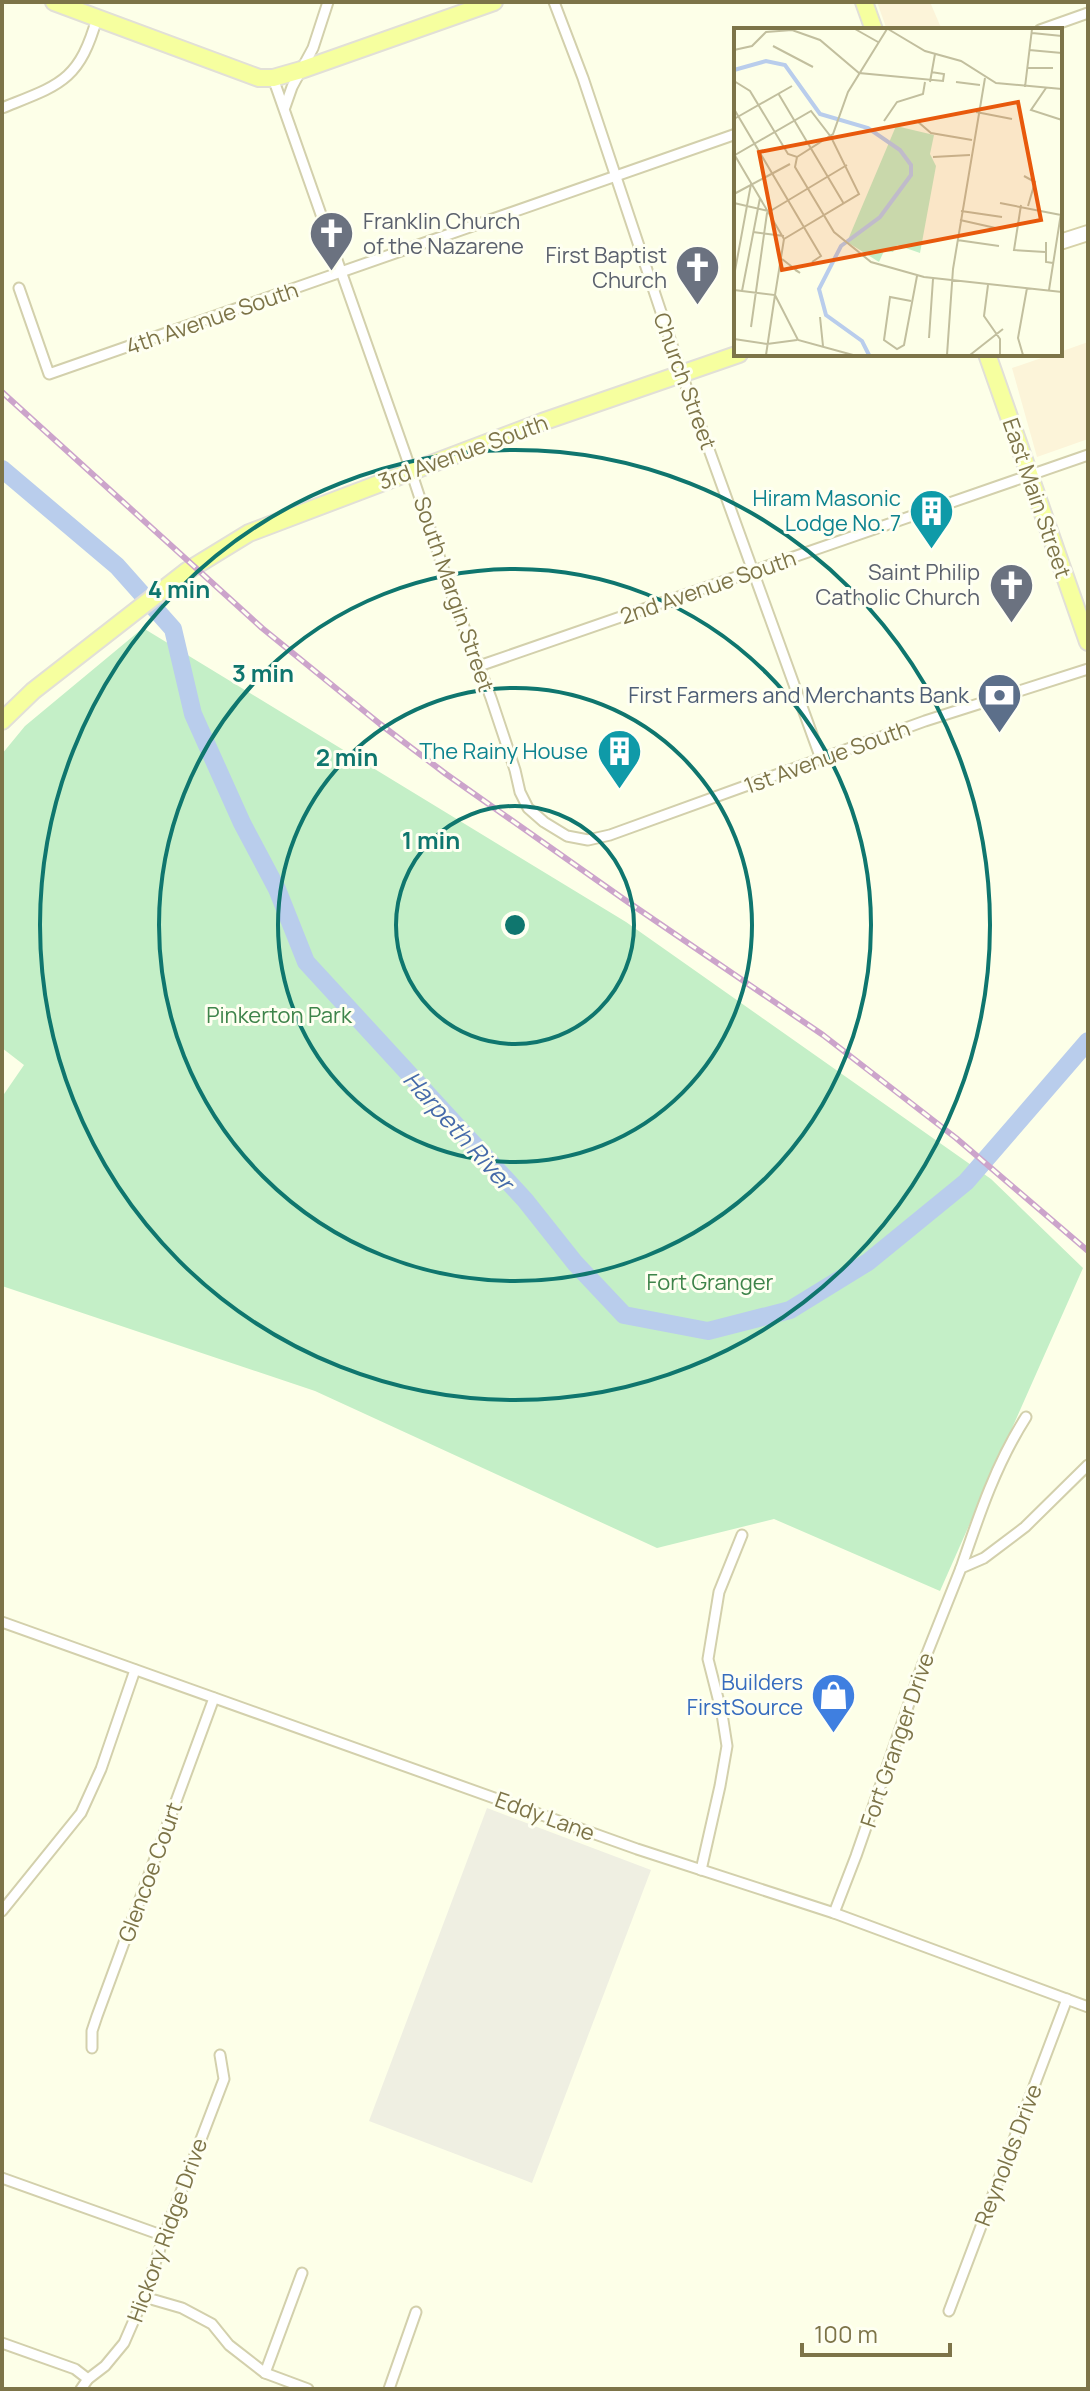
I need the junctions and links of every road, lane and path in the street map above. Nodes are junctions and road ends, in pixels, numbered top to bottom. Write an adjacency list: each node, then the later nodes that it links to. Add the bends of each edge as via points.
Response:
1 (54, 2): 7 (main road)
2 (328, 2): 10 (street)
3 (494, 2): 10 (main road)
4 (554, 2): 15 (street, Church Street)
5 (864, 2): 8 (main road)
6 (1088, 13): 9 (street)
7 (97, 18): 11 (main road, via 251,76); 13 (street, via 90,43 62,82)
8 (873, 28)
9 (1046, 28)
10 (301, 70): 11 (main road); 12 (street)
11 (273, 78): 12 (street, South Margin Street)
12 (285, 107): 18 (street, South Margin Street)
13 (2, 108)
14 (734, 135): 15 (street, 4th Avenue South)
15 (614, 176): 18 (street, 4th Avenue South); 22 (street, Church Street)
16 (1088, 233): 17 (main road)
17 (1062, 241)
18 (343, 272): 19 (street, 4th Avenue South, via 49,374); 24 (street, South Margin Street)
19 (19, 288)
20 (734, 356): 22 (main road, 3rd Avenue South)
21 (988, 356): 25 (main road, East Main Street)
22 (682, 375): 24 (main road, 3rd Avenue South); 26 (street, Church Street)
23 (1088, 455): 25 (street, 2nd Avenue South)
24 (411, 471): 28 (street, South Margin Street); 30 (main road, 3rd Avenue South, via 249,533 190,568)
25 (1028, 476): 26 (street, 2nd Avenue South); 27 (main road, East Main Street)
26 (753, 571): 28 (street, 2nd Avenue South); 31 (street, Church Street)
27 (1088, 642)
28 (479, 666): 32 (street, South Margin Street, via 528,808)
29 (1088, 669): 31 (street, 1st Avenue South)
30 (2, 721)
31 (821, 759): 32 (street, 1st Avenue South, via 610,835 588,840)
32 (567, 836)
33 (1026, 1417): 36 (street, Fort Granger Drive, via 983,1503)
34 (1088, 1465): 36 (street, via 1025,1527)
35 (742, 1535): 40 (street, via 719,1592 708,1659 727,1746)
36 (961, 1568): 42 (street, Fort Granger Drive)
37 (2, 1622): 38 (street, Eddy Lane)
38 (135, 1670): 39 (street, Eddy Lane); 41 (street, via 81,1813)
39 (214, 1698): 40 (street, Eddy Lane); 45 (street, Glencoe Court, via 97,2016)
40 (701, 1870): 42 (street, Eddy Lane)
41 (2, 1911)
42 (834, 1913): 43 (street, Eddy Lane)
43 (1067, 1999): 44 (street, Eddy Lane); 51 (street, Reynolds Drive)
44 (1088, 2007)
45 (92, 2048)
46 (220, 2055): 48 (street, Hickory Ridge Drive, via 224,2079)
47 (2, 2178): 48 (street)
48 (164, 2236): 50 (street, Hickory Ridge Drive)
49 (302, 2273): 54 (street)
50 (144, 2297): 54 (street, via 212,2324); 55 (street, Hickory Ridge Drive, via 124,2343)
51 (949, 2311)
52 (416, 2312): 58 (street)
53 (2, 2343): 55 (street, via 75,2369)
54 (265, 2373): 57 (street)
55 (88, 2379): 56 (street, Hickory Ridge Drive)
56 (81, 2389)
57 (308, 2389)
58 (389, 2389)

